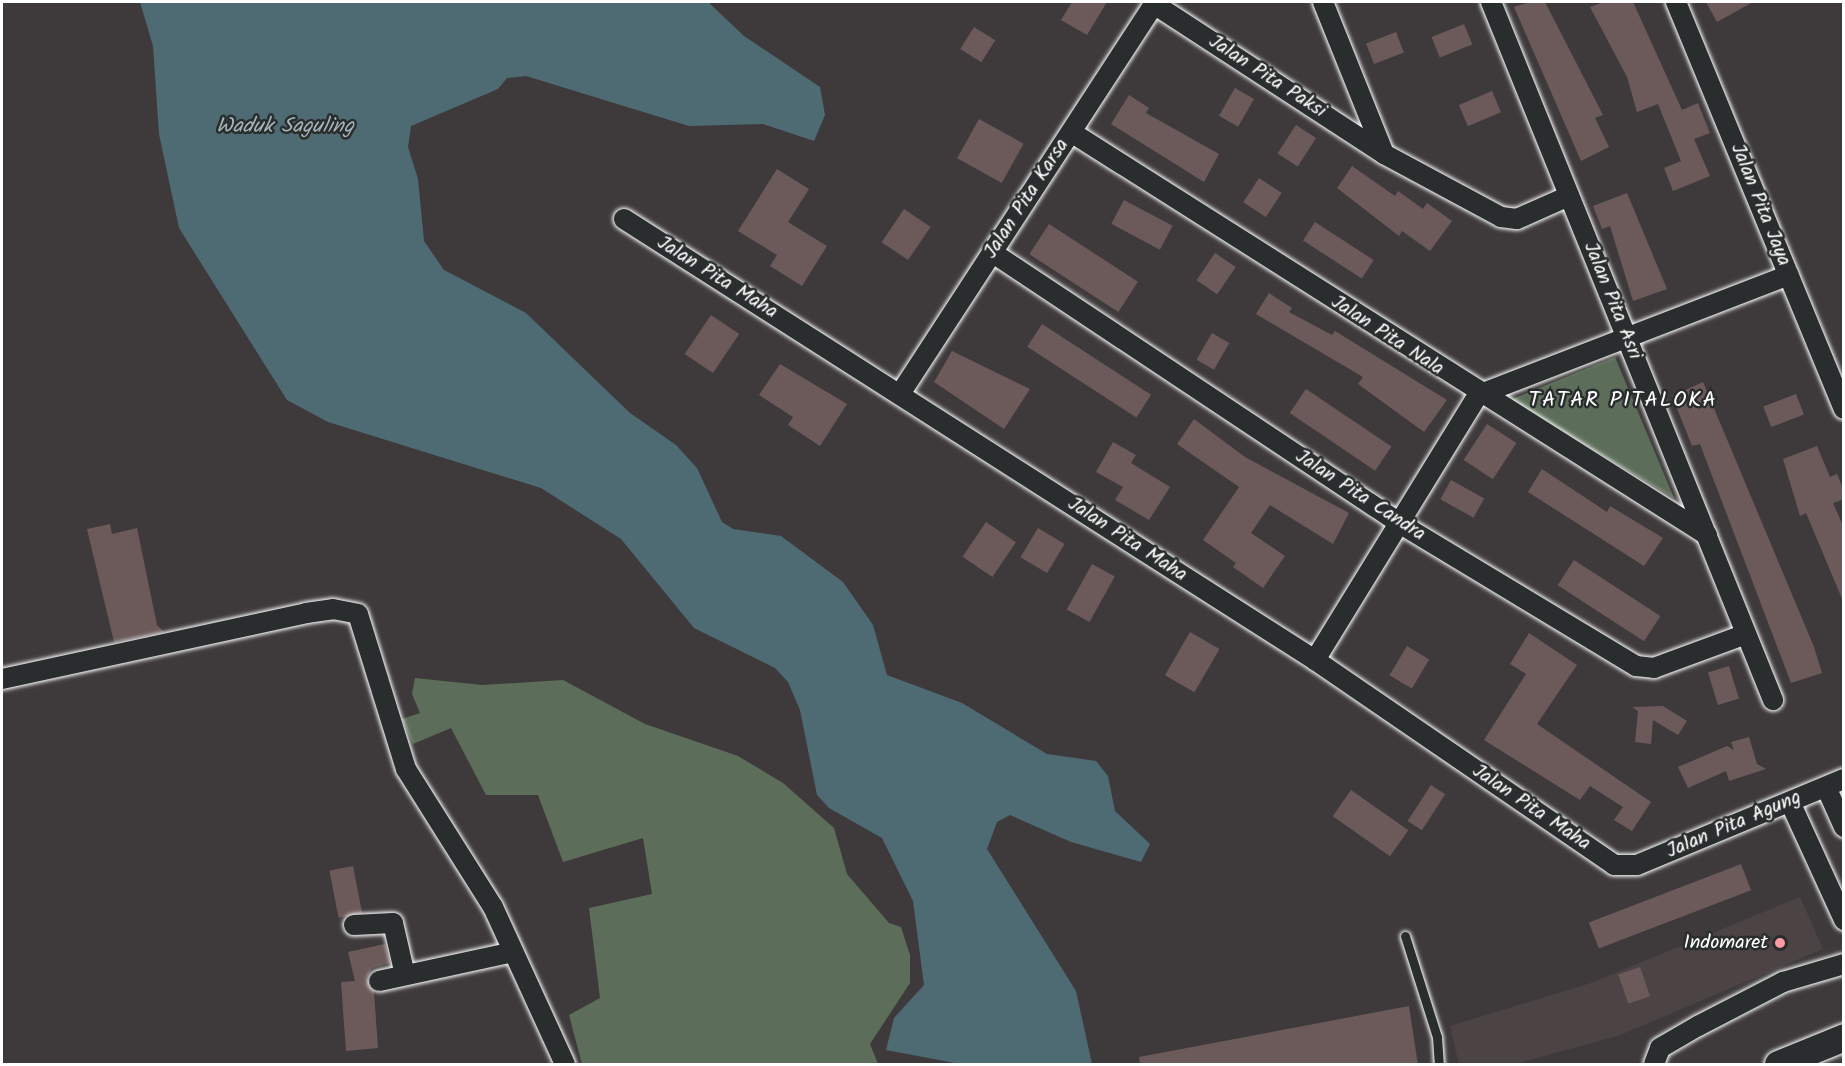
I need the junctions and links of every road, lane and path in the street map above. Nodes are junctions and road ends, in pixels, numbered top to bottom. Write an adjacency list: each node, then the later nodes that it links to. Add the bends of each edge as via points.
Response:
1 (1155, 2): 5 (street, Jalan Pita Karsa); 6 (street, Jalan Pita Paksi)
2 (1323, 2): 6 (street)
3 (1491, 2): 7 (street, Jalan Pita Asri)
4 (1676, 2): 10 (street, Jalan Pita Jaya)
5 (1071, 132): 9 (street, Jalan Pita Karsa); 13 (street, Jalan Pita Nala)
6 (1384, 154): 7 (street, Jalan Pita Paksi, via 1509,219)
7 (1569, 196): 11 (street, Jalan Pita Asri)
8 (624, 219): 12 (street, Jalan Pita Maha)
9 (993, 253): 12 (street, Jalan Pita Karsa); 15 (street, Jalan Pita Candra)
10 (1789, 275): 11 (street); 14 (street, Jalan Pita Jaya)
11 (1628, 339): 13 (street); 16 (street, Jalan Pita Asri)
12 (900, 394): 18 (street, Jalan Pita Maha)
13 (1478, 395): 15 (street); 16 (street, Jalan Pita Nala)
14 (1844, 409)
15 (1399, 523): 17 (street, Jalan Pita Candra, via 1645,670); 18 (street)
16 (1707, 536): 17 (street, Jalan Pita Asri)
17 (1746, 634): 20 (street, Jalan Pita Asri)
18 (1315, 660): 24 (street, Jalan Pita Maha)
19 (2, 679): 28 (street, via 306,613 333,609 358,614 405,768 452,837)
20 (1773, 700)
21 (1835, 783): 22 (street, Jalan Pita Agung); 23 (street)
22 (1790, 802): 24 (street, Jalan Pita Agung); 25 (street)
23 (1844, 827)
24 (1624, 867)
25 (1844, 920)
26 (354, 925): 30 (street, via 393,923)
27 (1405, 936): 34 (lane, via 1437,1036)
28 (513, 952): 30 (street); 33 (street)
29 (1844, 964): 35 (street, via 1783,982 1698,1026 1660,1048)
30 (405, 975): 31 (street)
31 (379, 981)
32 (1844, 1037): 36 (main road)
33 (565, 1065)
34 (1439, 1065)
35 (1654, 1065)
36 (1778, 1065)

